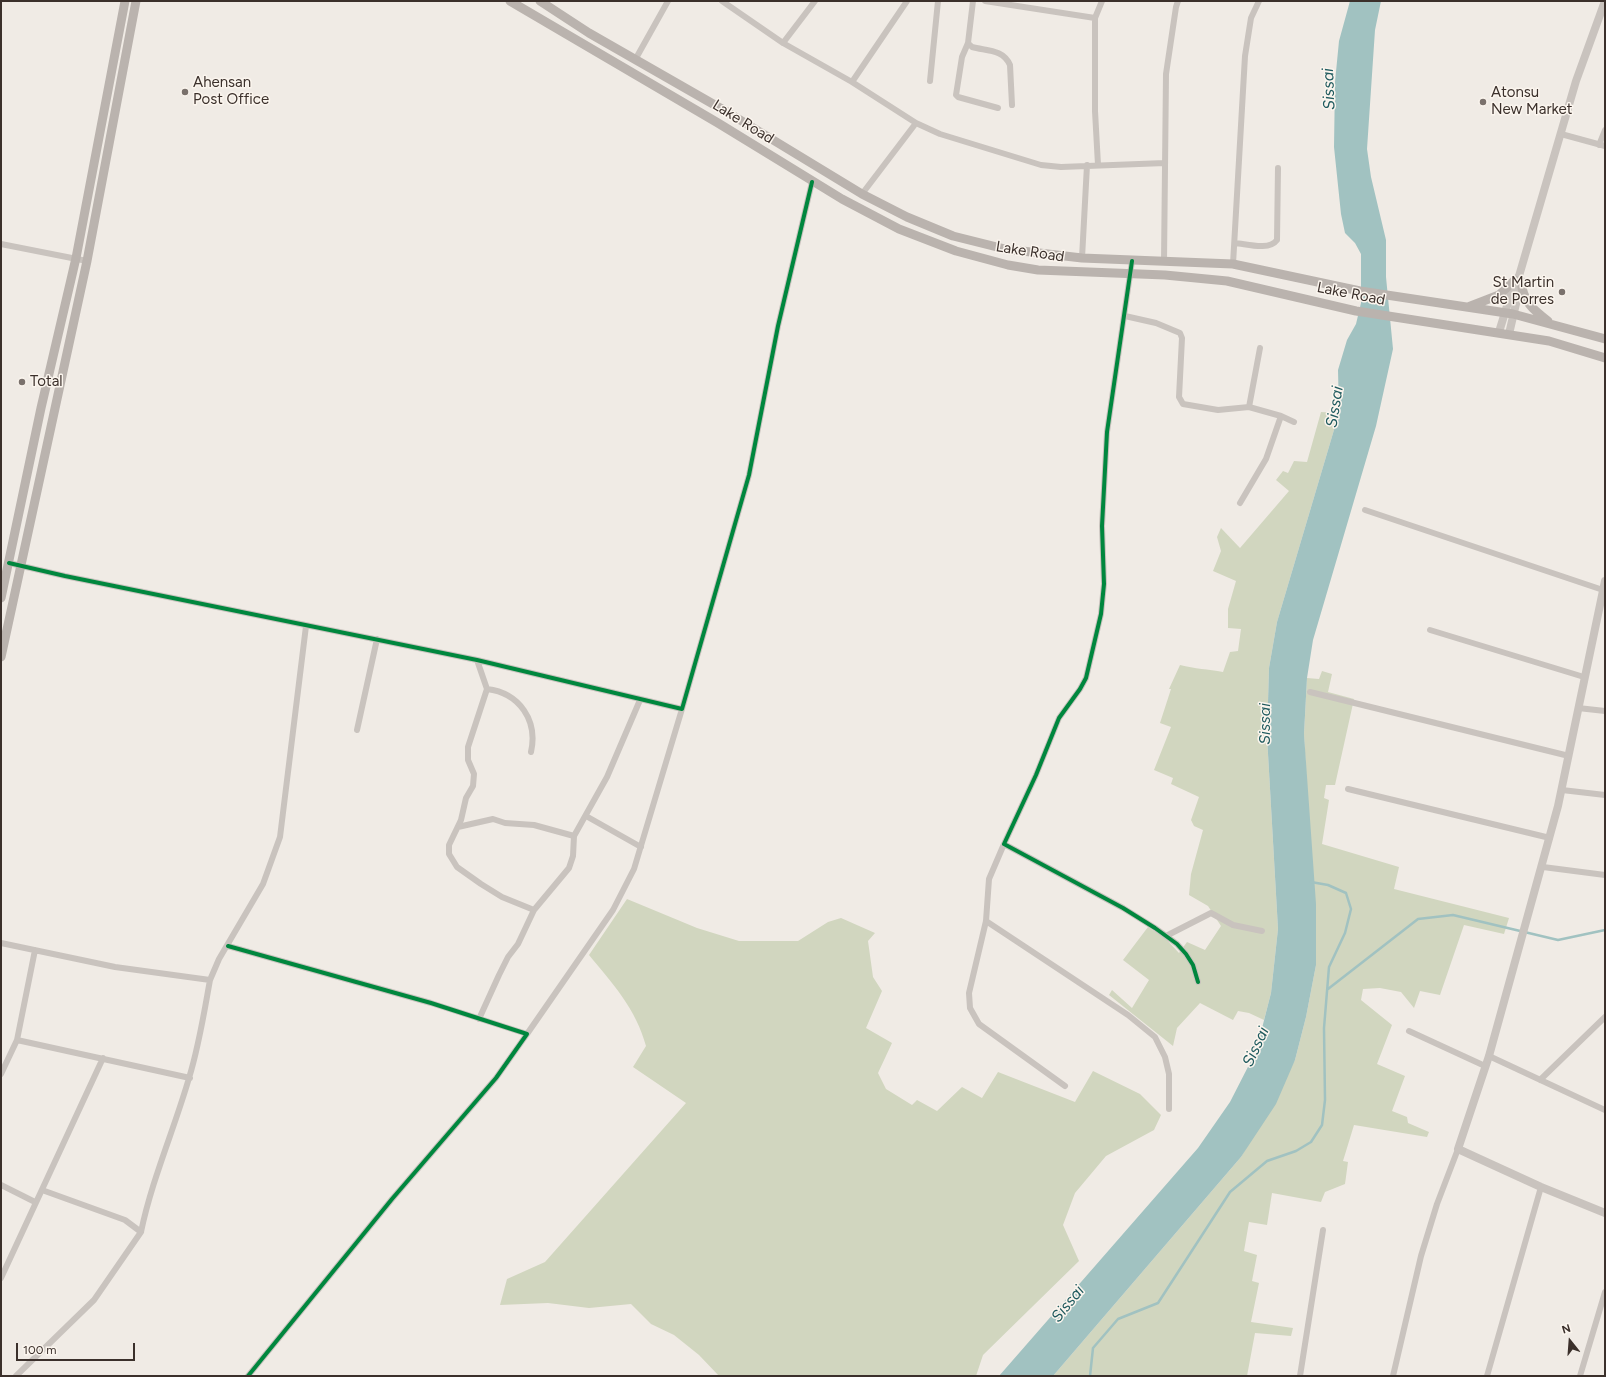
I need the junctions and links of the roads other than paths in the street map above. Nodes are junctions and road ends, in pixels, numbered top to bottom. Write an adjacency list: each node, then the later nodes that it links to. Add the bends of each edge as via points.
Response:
1 (124, 1): 37 (main road)
2 (136, 1): 39 (main road)
3 (510, 1): 33 (main road, Lake Road, via 718,123)
4 (540, 1): 20 (main road, Lake Road)
5 (668, 1): 20 (street)
6 (722, 1): 19 (street)
7 (815, 1): 19 (street)
8 (907, 1): 22 (street)
9 (938, 1): 21 (street)
10 (973, 1): 18 (street)
11 (985, 1): 17 (street)
12 (1102, 1): 17 (street)
13 (1178, 1): 29 (street, via 1166,74)
14 (1259, 1): 35 (street, via 1251,18 1245,56)
15 (1605, 1): 16 (street)
16 (1602, 15): 27 (street, via 1576,81)
17 (1095, 18): 31 (street)
18 (968, 42): 23 (street, via 972,47 997,52 1007,60 1010,65); 24 (street, via 962,57 956,95)
19 (783, 43): 22 (street)
20 (635, 60): 34 (main road, Lake Road)
21 (930, 81)
22 (852, 82): 25 (street)
23 (1012, 105)
24 (998, 108)
25 (916, 123): 30 (street, via 940,134 1042,165); 34 (street)
26 (1605, 130): 28 (street)
27 (1561, 134): 28 (street); 44 (street)
28 (1602, 145)
29 (1165, 163): 31 (street); 41 (street)
30 (1087, 165): 31 (street); 38 (street)
31 (1098, 165)
32 (1278, 168): 35 (street, via 1277,240 1268,246)
33 (812, 182): 43 (main road, Lake Road, via 899,229 956,251 1038,270); 74 (street, via 778,326 749,475)
34 (862, 194): 38 (main road, Lake Road, via 907,217 953,236 1005,249)
35 (1235, 243): 42 (street)
36 (1, 244): 37 (street)
37 (76, 258): 39 (street); 59 (main road)
38 (1082, 258): 40 (main road, Lake Road)
39 (87, 261): 60 (main road)
40 (1132, 261): 41 (main road, Lake Road); 43 (street)
41 (1164, 262): 42 (main road, Lake Road)
42 (1234, 264): 45 (main road, Lake Road, via 1360,291)
43 (1130, 273): 47 (street); 49 (main road, Lake Road, via 1227,281 1356,311)
44 (1518, 279): 45 (main road, via 1499,295); 46 (street); 48 (main road, via 1526,302)
45 (1468, 307): 46 (main road, Lake Road)
46 (1509, 314): 48 (main road, Lake Road); 49 (street); 50 (street)
47 (1125, 316): 54 (street, via 1156,323 1180,333 1182,338 1179,397 1183,404 1218,410); 86 (street, via 1104,465 1104,584 1101,614 1086,678 1059,718)
48 (1552, 324): 51 (main road, Lake Road)
49 (1499, 332): 50 (main road, Lake Road)
50 (1509, 334): 53 (main road, Lake Road, via 1549,341)
51 (1605, 340)
52 (1260, 348): 54 (street)
53 (1605, 358)
54 (1249, 407): 55 (street)
55 (1281, 416): 56 (street); 57 (street, via 1266,459)
56 (1294, 422)
57 (1240, 503)
58 (1365, 510): 62 (street)
59 (9, 562): 60 (street); 63 (main road)
60 (20, 565): 64 (street); 67 (main road)
61 (1605, 581): 62 (street)
62 (1602, 590): 69 (street)
63 (1, 598)
64 (306, 626): 66 (street); 95 (street, via 280,837 263,884)
65 (1430, 630): 69 (street)
66 (377, 639): 68 (street); 76 (street)
67 (1, 657)
68 (477, 660): 70 (street); 72 (street)
69 (1584, 677): 73 (street)
70 (487, 689): 77 (street, via 506,694 528,714 534,739); 83 (street, via 468,747 468,760 474,774 473,786 466,798)
71 (1310, 692): 78 (street)
72 (640, 700): 74 (street); 82 (street, via 616,759)
73 (1578, 708): 75 (street); 78 (street)
74 (682, 709): 87 (street)
75 (1605, 711)
76 (357, 730)
77 (531, 752)
78 (1569, 756): 80 (street)
79 (1348, 789): 85 (street)
80 (1562, 790): 81 (street); 85 (street)
81 (1605, 796)
82 (586, 816): 84 (street); 87 (street)
83 (458, 827): 84 (street, via 493,819 505,823 534,825); 90 (street, via 449,845 449,854 457,867 502,898)
84 (574, 836): 90 (street, via 573,856 569,868)
85 (1550, 838): 88 (street)
86 (1004, 844): 91 (street, via 989,879); 93 (street, via 1123,908)
87 (641, 847): 102 (street, via 634,869 613,910)
88 (1543, 867): 89 (street); 104 (street)
89 (1605, 875)
90 (534, 910): 100 (street, via 518,944 508,957)
91 (986, 921): 110 (street, via 969,992 970,1008 980,1024); 111 (street, via 1128,1015 1155,1037 1165,1057 1169,1074)
92 (1262, 931): 93 (street, via 1233,925 1211,913)
93 (1166, 936): 98 (street, via 1186,954 1193,965)
94 (1, 943): 96 (street)
95 (228, 946): 97 (street); 100 (street)
96 (35, 950): 97 (street, via 115,967); 103 (street)
97 (210, 980): 108 (street)
98 (1198, 982)
99 (1605, 1017): 109 (street)
100 (479, 1019): 102 (street)
101 (1409, 1031): 106 (street)
102 (527, 1034): 124 (street, via 496,1078 392,1199)
103 (17, 1040): 105 (street); 107 (street)
104 (1489, 1056): 106 (street); 109 (street)
105 (103, 1058): 108 (street); 116 (street)
106 (1485, 1066): 113 (street)
107 (1, 1074)
108 (190, 1078): 120 (street, via 146,1206)
109 (1540, 1080): 112 (street)
110 (1064, 1086)
111 (1169, 1109)
112 (1605, 1110)
113 (1458, 1149): 115 (street); 126 (street, via 1421,1256)
114 (1, 1185): 117 (street)
115 (1541, 1187): 118 (street); 127 (street)
116 (42, 1190): 117 (street); 120 (street, via 119,1217)
117 (35, 1202): 121 (street)
118 (1605, 1213)
119 (1323, 1230): 125 (street)
120 (141, 1232): 123 (street, via 94,1300)
121 (1, 1278)
122 (1605, 1292): 128 (street)
123 (16, 1376)
124 (248, 1376)
125 (1300, 1376)
126 (1393, 1376)
127 (1487, 1376)
128 (1580, 1376)

